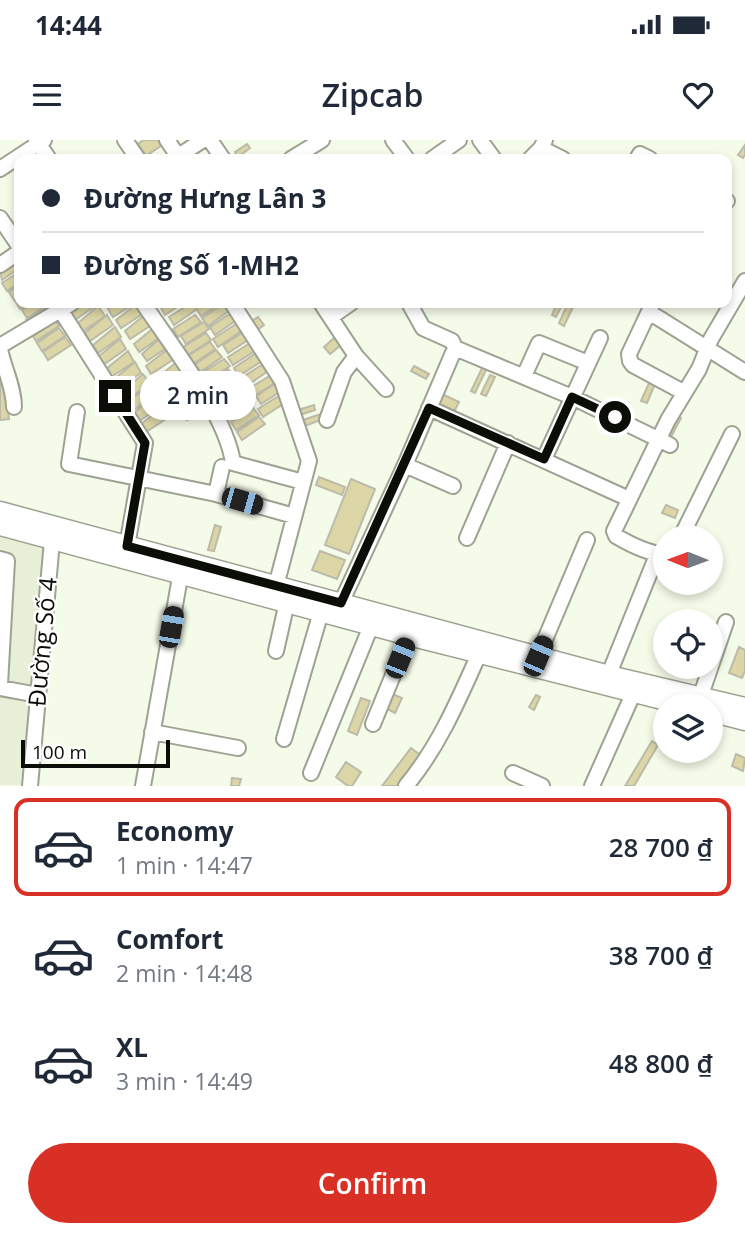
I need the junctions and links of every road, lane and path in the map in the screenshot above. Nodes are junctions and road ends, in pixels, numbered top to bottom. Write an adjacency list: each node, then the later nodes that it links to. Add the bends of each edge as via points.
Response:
1 (203, 140): 5 (street)
2 (460, 140): 6 (street)
3 (39, 141): 4 (street)
4 (21, 154)
5 (182, 154)
6 (439, 154)
7 (0, 218): 8 (street)
8 (14, 239)
9 (745, 281): 10 (street)
10 (732, 304)
11 (58, 308): 22 (street)
12 (65, 308): 42 (street, via 145,443)
13 (147, 308): 43 (street, via 228,437 233,463)
14 (235, 308): 43 (street, via 282,382 309,461)
15 (325, 308): 20 (street)
16 (344, 308): 20 (street)
17 (412, 308): 23 (street, via 423,328 452,341)
18 (651, 308): 24 (street); 30 (street, via 630,360)
19 (730, 308): 24 (street)
20 (331, 317): 25 (street)
21 (600, 338): 26 (street)
22 (0, 347): 32 (street)
23 (455, 348): 28 (street); 33 (street)
24 (707, 348): 27 (street); 30 (street)
25 (356, 356): 29 (street); 35 (street, via 344,372)
26 (588, 363): 28 (street, via 539,343); 31 (street)
27 (745, 372)
28 (524, 376): 31 (street)
29 (386, 389)
30 (683, 392): 37 (street)
31 (572, 397): 37 (street); 39 (street)
32 (14, 407)
33 (429, 408): 38 (street); 40 (street)
34 (77, 412): 42 (street, via 69,464)
35 (327, 420)
36 (732, 434): 49 (street)
37 (664, 442): 46 (street)
38 (508, 443): 39 (street); 51 (street)
39 (544, 459): 46 (street)
40 (405, 465): 44 (street); 61 (street)
41 (222, 467): 45 (street)
42 (140, 477): 45 (street); 54 (street)
43 (303, 482): 48 (street)
44 (453, 486)
45 (216, 494): 48 (street)
46 (629, 499): 55 (street, via 614,534)
47 (0, 511): 54 (main road)
48 (294, 516): 59 (street)
49 (687, 525)
50 (0, 526): 53 (main road)
51 (467, 538)
52 (587, 540): 68 (street)
53 (52, 541): 57 (main road); 75 (street, Đường Số 4)
54 (127, 546): 57 (main road)
55 (653, 551)
56 (0, 559): 70 (street, via 8,561)
57 (182, 568): 59 (main road); 60 (main road); 81 (street)
58 (653, 574): 69 (street)
59 (276, 586): 61 (main road)
60 (288, 602): 62 (main road); 66 (street)
61 (341, 603): 68 (main road)
62 (321, 612): 64 (main road); 82 (street)
63 (726, 622): 74 (street)
64 (371, 626): 65 (main road); 85 (street)
65 (409, 636): 67 (main road); 80 (street)
66 (276, 651)
67 (479, 654): 69 (main road); 88 (street, via 438,742)
68 (538, 656): 69 (main road)
69 (607, 680): 71 (main road)
70 (0, 686): 75 (street)
71 (637, 687): 72 (main road); 73 (main road); 90 (street)
72 (653, 693)
73 (685, 693)
74 (702, 693)
75 (38, 695): 86 (street, Đường Số 4)
76 (723, 701): 77 (main road)
77 (745, 707)
78 (723, 715): 79 (main road)
79 (745, 721)
80 (373, 724)
81 (152, 732): 83 (street); 87 (street)
82 (284, 739)
83 (237, 748)
84 (513, 772): 89 (street)
85 (311, 773)
86 (30, 786)
87 (143, 786)
88 (406, 786)
89 (542, 786)
90 (592, 786)

